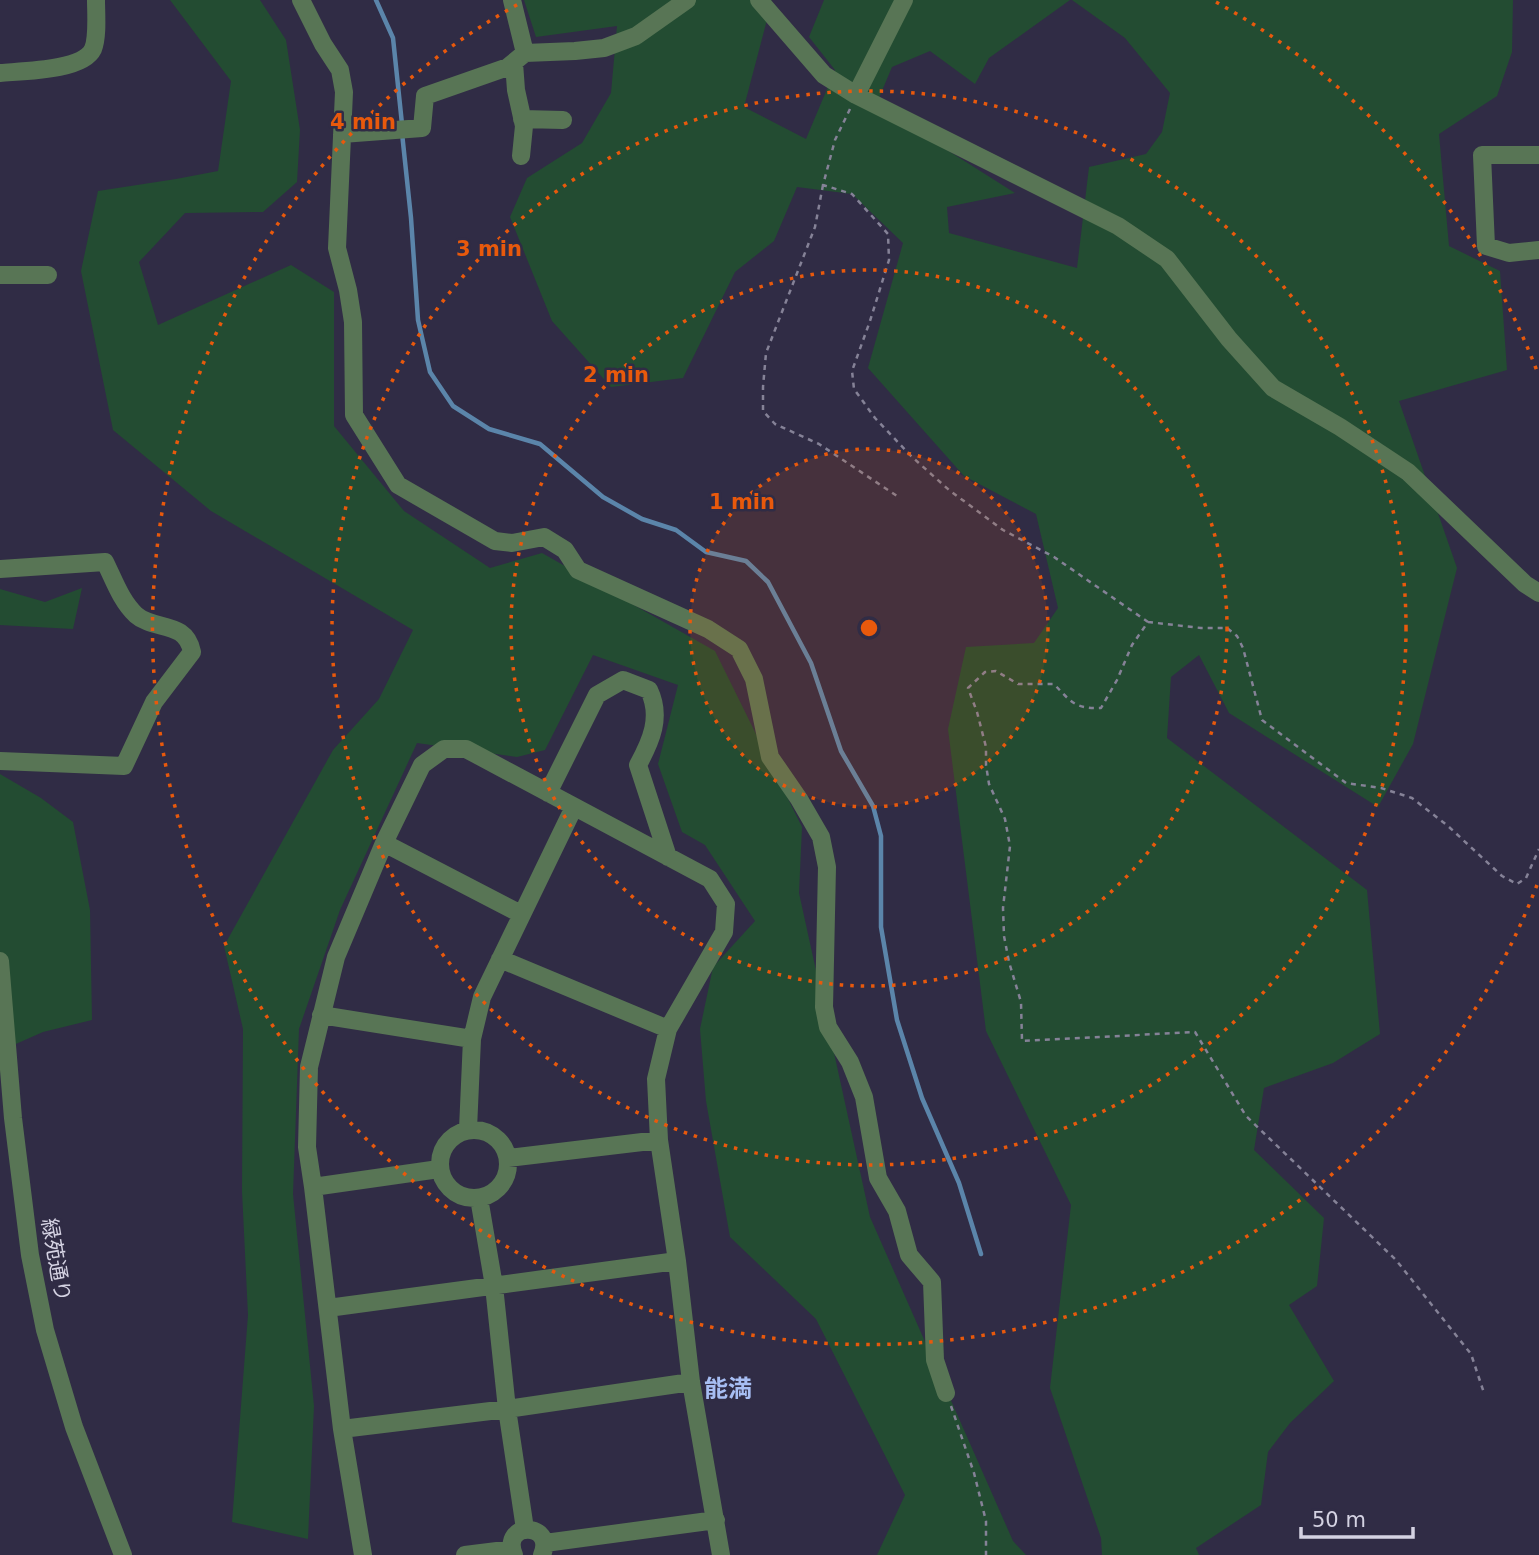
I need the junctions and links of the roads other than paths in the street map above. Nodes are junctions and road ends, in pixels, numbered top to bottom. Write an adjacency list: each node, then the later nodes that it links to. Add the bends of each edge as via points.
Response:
1 (96, 0): 8 (street, via 93,51 81,62)
2 (301, 0): 12 (street, via 340,70)
3 (512, 0): 7 (street)
4 (687, 0): 7 (street, via 636,36 604,48)
5 (759, 0): 9 (street, via 824,75)
6 (904, 0): 9 (street)
7 (520, 58): 10 (street, via 516,90); 12 (street, via 508,67 425,96 422,128)
8 (0, 73)
9 (856, 95): 19 (street, via 1118,226 1167,259 1273,388 1408,472)
10 (522, 119): 11 (street); 14 (street)
11 (563, 120)
12 (342, 134): 41 (street, via 337,248 353,322 354,415 398,485 495,541 544,537 565,550 578,570 708,629 739,649 754,679 770,757 821,837 827,867 824,1007 828,1027 850,1062 864,1097 878,1178 897,1211 909,1255 932,1282 935,1360)
13 (1539, 155): 15 (street, via 1482,155 1486,246 1509,253)
14 (521, 156)
15 (1539, 250)
16 (0, 275): 17 (street)
17 (48, 275)
18 (0, 569): 20 (street, via 105,562 127,605 139,618 180,632 192,652 154,702 124,766)
19 (1539, 593)
20 (0, 761)
21 (548, 793): 22 (street); 23 (street, via 466,749 444,749 422,765); 24 (street, via 597,695 623,680 649,690 655,716 649,744 638,765)
22 (574, 807): 24 (street); 25 (street)
23 (384, 843): 25 (street); 28 (street, via 335,957)
24 (668, 857): 29 (street, via 710,879 726,904 724,932)
25 (521, 914): 26 (street)
26 (500, 959): 29 (street); 30 (street, via 482,997)
27 (0, 961): 48 (street, 緑苑通り, via 16,1146 42,1318 74,1427)
28 (321, 1015): 30 (street); 35 (street, via 309,1067 307,1147)
29 (668, 1029): 32 (street, via 656,1079)
30 (472, 1039): 31 (street)
31 (468, 1129): 33 (street, via 494,1136); 34 (street, via 445,1144)
32 (659, 1140): 33 (street); 37 (street)
33 (508, 1158): 36 (street, via 502,1184)
34 (439, 1169): 35 (street); 36 (street, via 453,1192)
35 (313, 1187): 39 (street)
36 (479, 1198): 38 (street)
37 (677, 1261): 38 (street); 40 (street)
38 (494, 1286): 39 (street); 42 (street)
39 (328, 1308): 43 (street)
40 (691, 1382): 42 (street); 44 (street)
41 (946, 1393)
42 (507, 1409): 43 (street); 45 (street)
43 (342, 1429): 49 (street)
44 (716, 1520): 46 (street); 51 (street)
45 (525, 1529): 46 (street, via 538,1532); 47 (street, via 514,1536)
46 (543, 1549)
47 (513, 1552): 50 (street)
48 (123, 1555)
49 (363, 1555)
50 (465, 1555)
51 (720, 1555)

